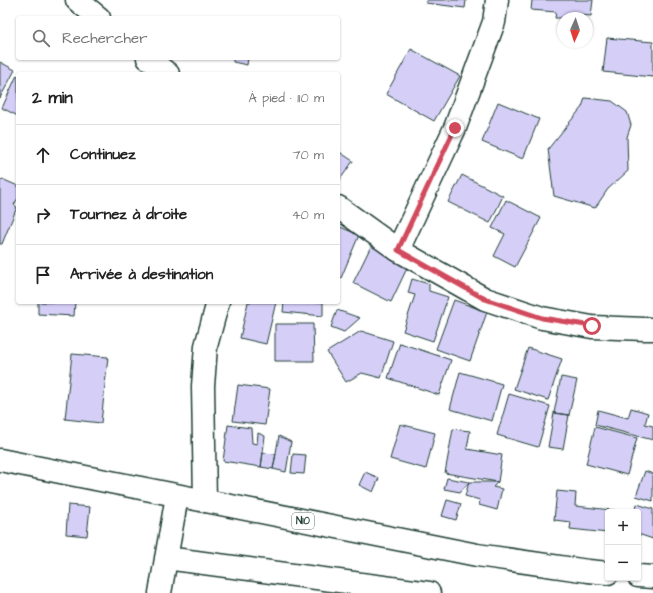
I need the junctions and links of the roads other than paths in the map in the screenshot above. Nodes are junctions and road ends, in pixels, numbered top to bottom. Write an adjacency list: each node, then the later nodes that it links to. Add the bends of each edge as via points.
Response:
1 (77, 0): 3 (main road)
2 (497, 0): 7 (main road, via 494,22 455,128)
3 (97, 16)
4 (150, 60): 5 (main road)
5 (166, 72)
6 (340, 207): 7 (main road)
7 (398, 250): 9 (main road, via 485,299 542,318 592,326)
8 (217, 304): 12 (main road, via 206,346 203,386)
9 (653, 329)
10 (0, 460): 11 (main road, N10)
11 (177, 496): 12 (main road, N10); 13 (main road)
12 (205, 501): 14 (main road, N10, via 476,555)
13 (166, 558): 17 (main road); 18 (main road)
14 (605, 573)
15 (641, 576): 16 (main road)
16 (653, 577)
17 (388, 590): 19 (main road)
18 (160, 593)
19 (429, 593)

